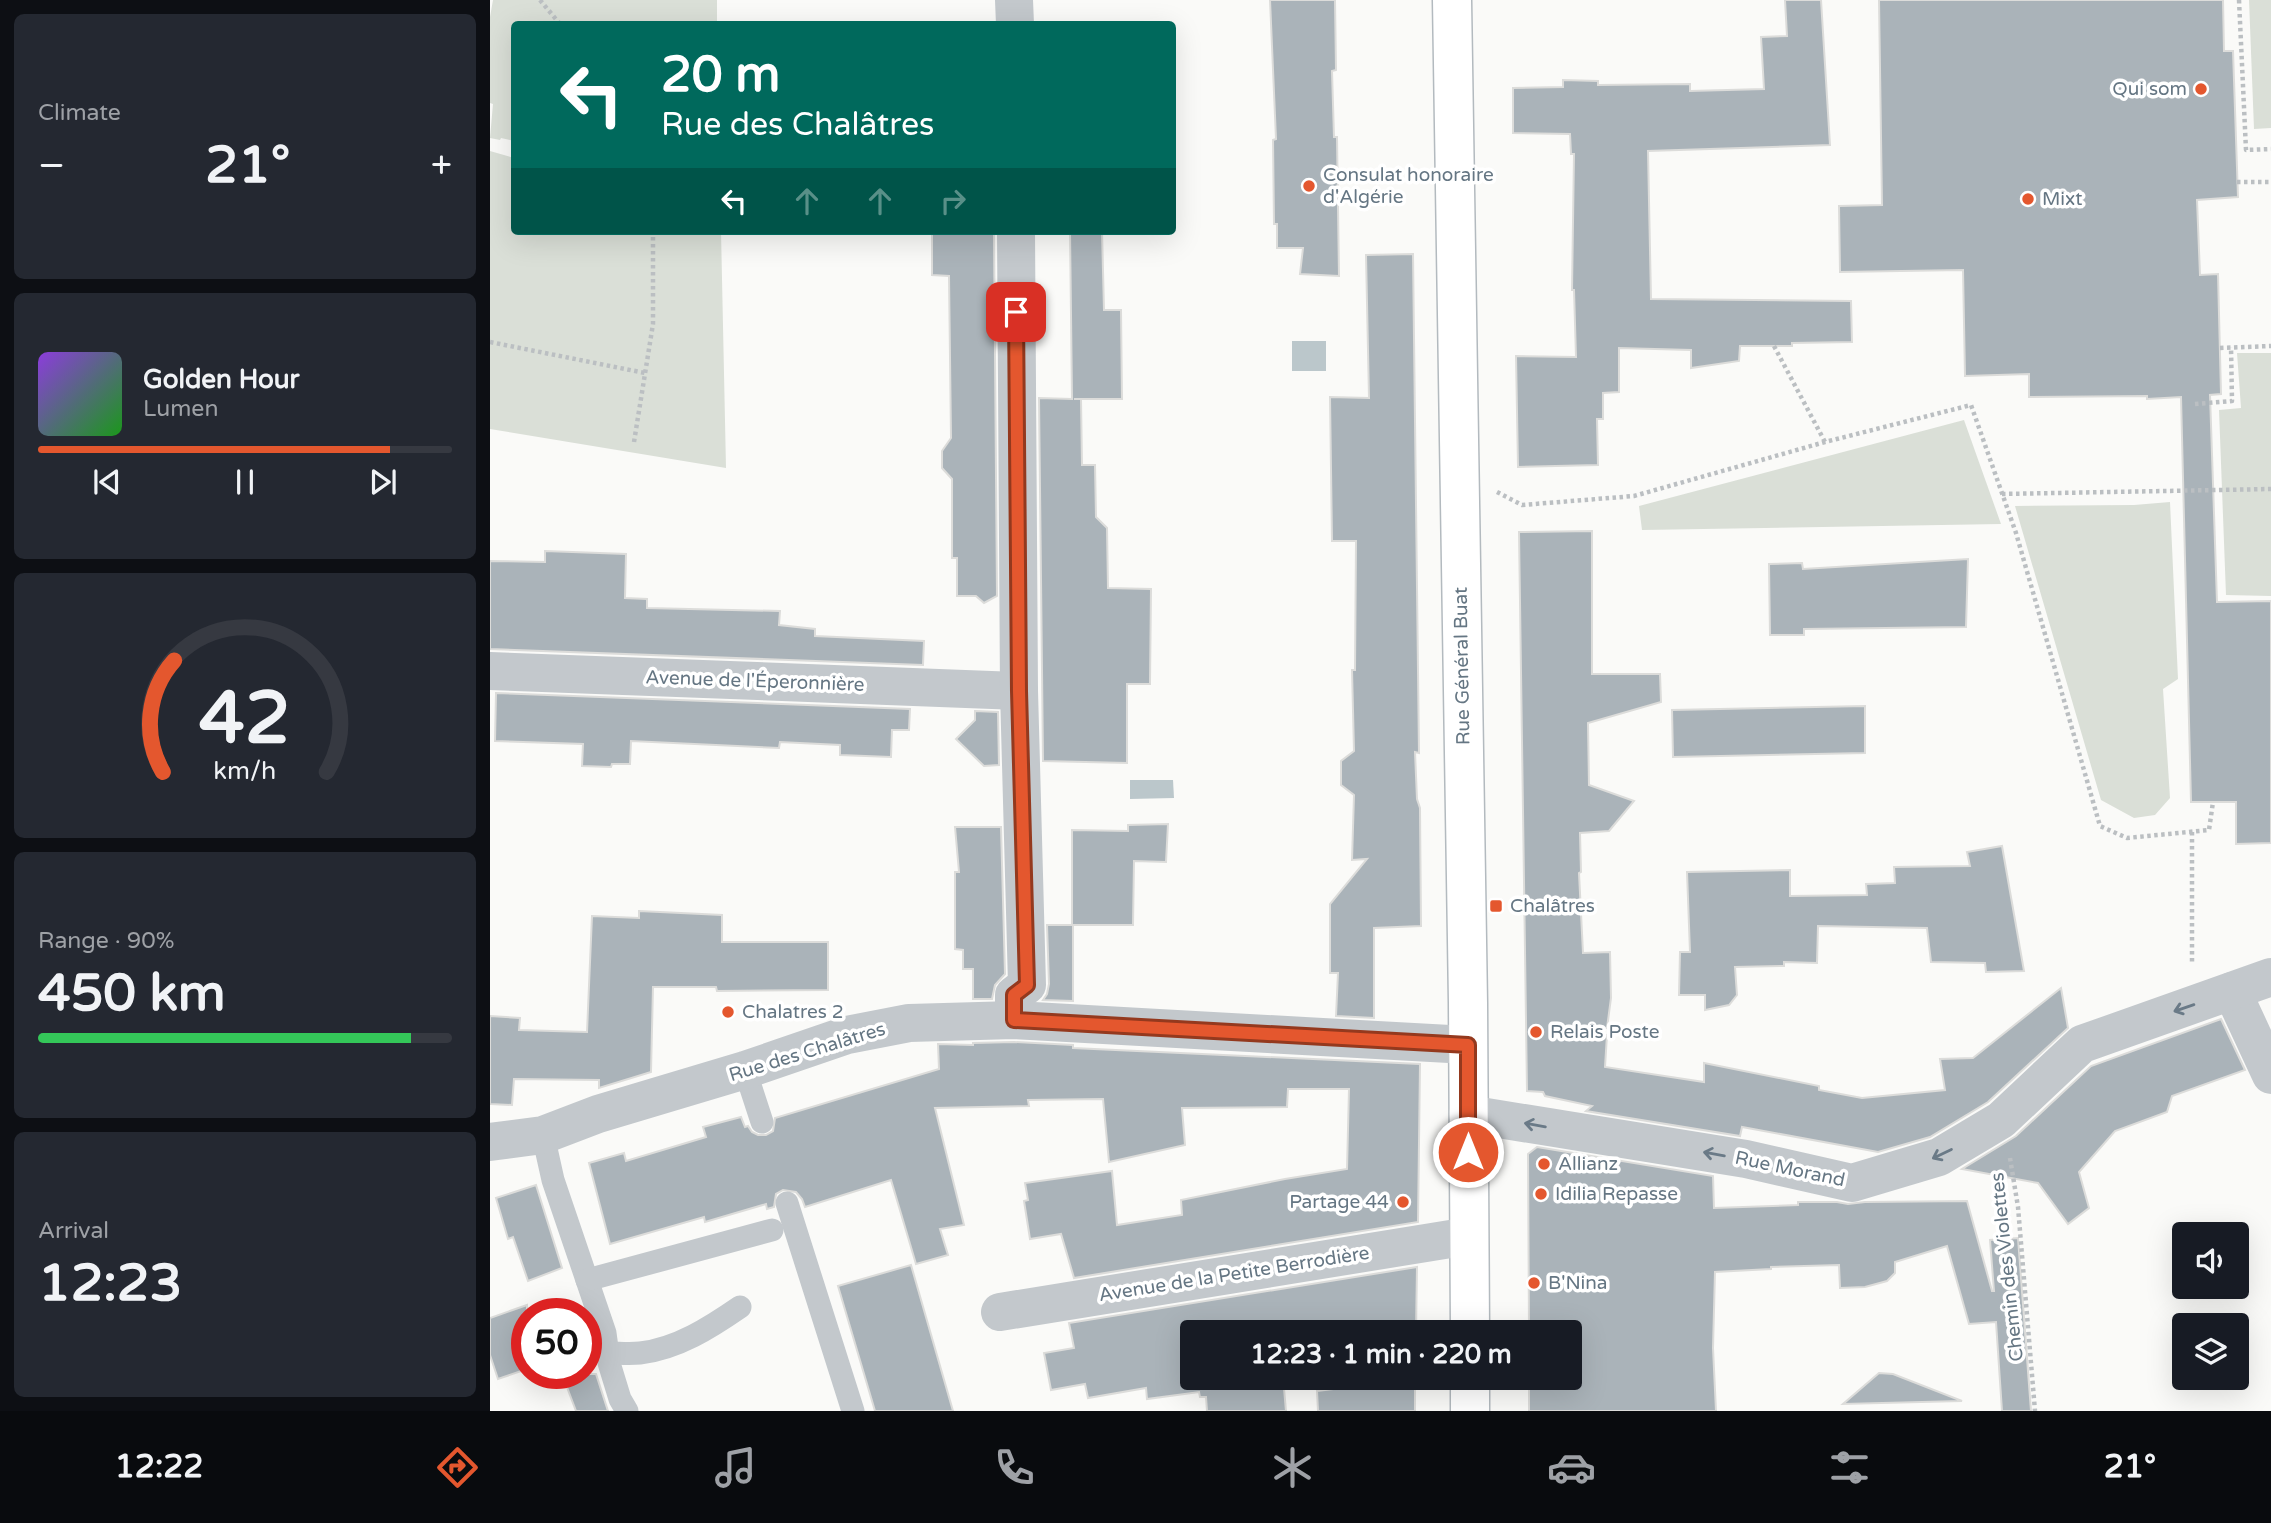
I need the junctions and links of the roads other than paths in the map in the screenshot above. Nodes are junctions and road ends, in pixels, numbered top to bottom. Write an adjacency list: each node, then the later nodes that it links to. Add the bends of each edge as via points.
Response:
1 (1014, 0): 3 (street)
2 (1452, 0): 10 (main road, Rue Général Buat)
3 (1014, 21)
4 (1016, 235): 6 (street)
5 (490, 671): 6 (street, Avenue de l'Éperonnière)
6 (1019, 691): 9 (street, via 1027,985 1014,995)
7 (2271, 977): 8 (street, Rue Morand)
8 (2217, 997): 12 (street); 13 (street, Rue Morand, one-way to 13, via 2082,1044 2001,1120 1939,1157 1852,1183 1720,1155)
9 (1014, 1020): 10 (street, Rue des Chalâtres); 11 (street, Rue des Chalâtres, via 909,1023 847,1035)
10 (1468, 1045): 13 (main road, Rue Général Buat)
11 (745, 1070): 14 (lane); 15 (street, Rue des Chalâtres)
12 (2271, 1075)
13 (1468, 1114): 19 (main road, Rue Général Buat)
14 (762, 1122)
15 (543, 1135): 16 (street, Rue des Chalâtres); 20 (lane)
16 (490, 1142)
17 (787, 1203): 27 (lane)
18 (772, 1230): 20 (lane)
19 (1469, 1236): 22 (street, Avenue de la Petite Berrodière); 23 (main road, Rue Général Buat)
20 (587, 1280): 24 (lane)
21 (740, 1307): 24 (lane, via 708,1329 670,1346 641,1353)
22 (1000, 1312)
23 (1470, 1320)
24 (607, 1353): 26 (lane)
25 (1470, 1390): 28 (main road)
26 (627, 1411)
27 (853, 1411)
28 (1470, 1411)

